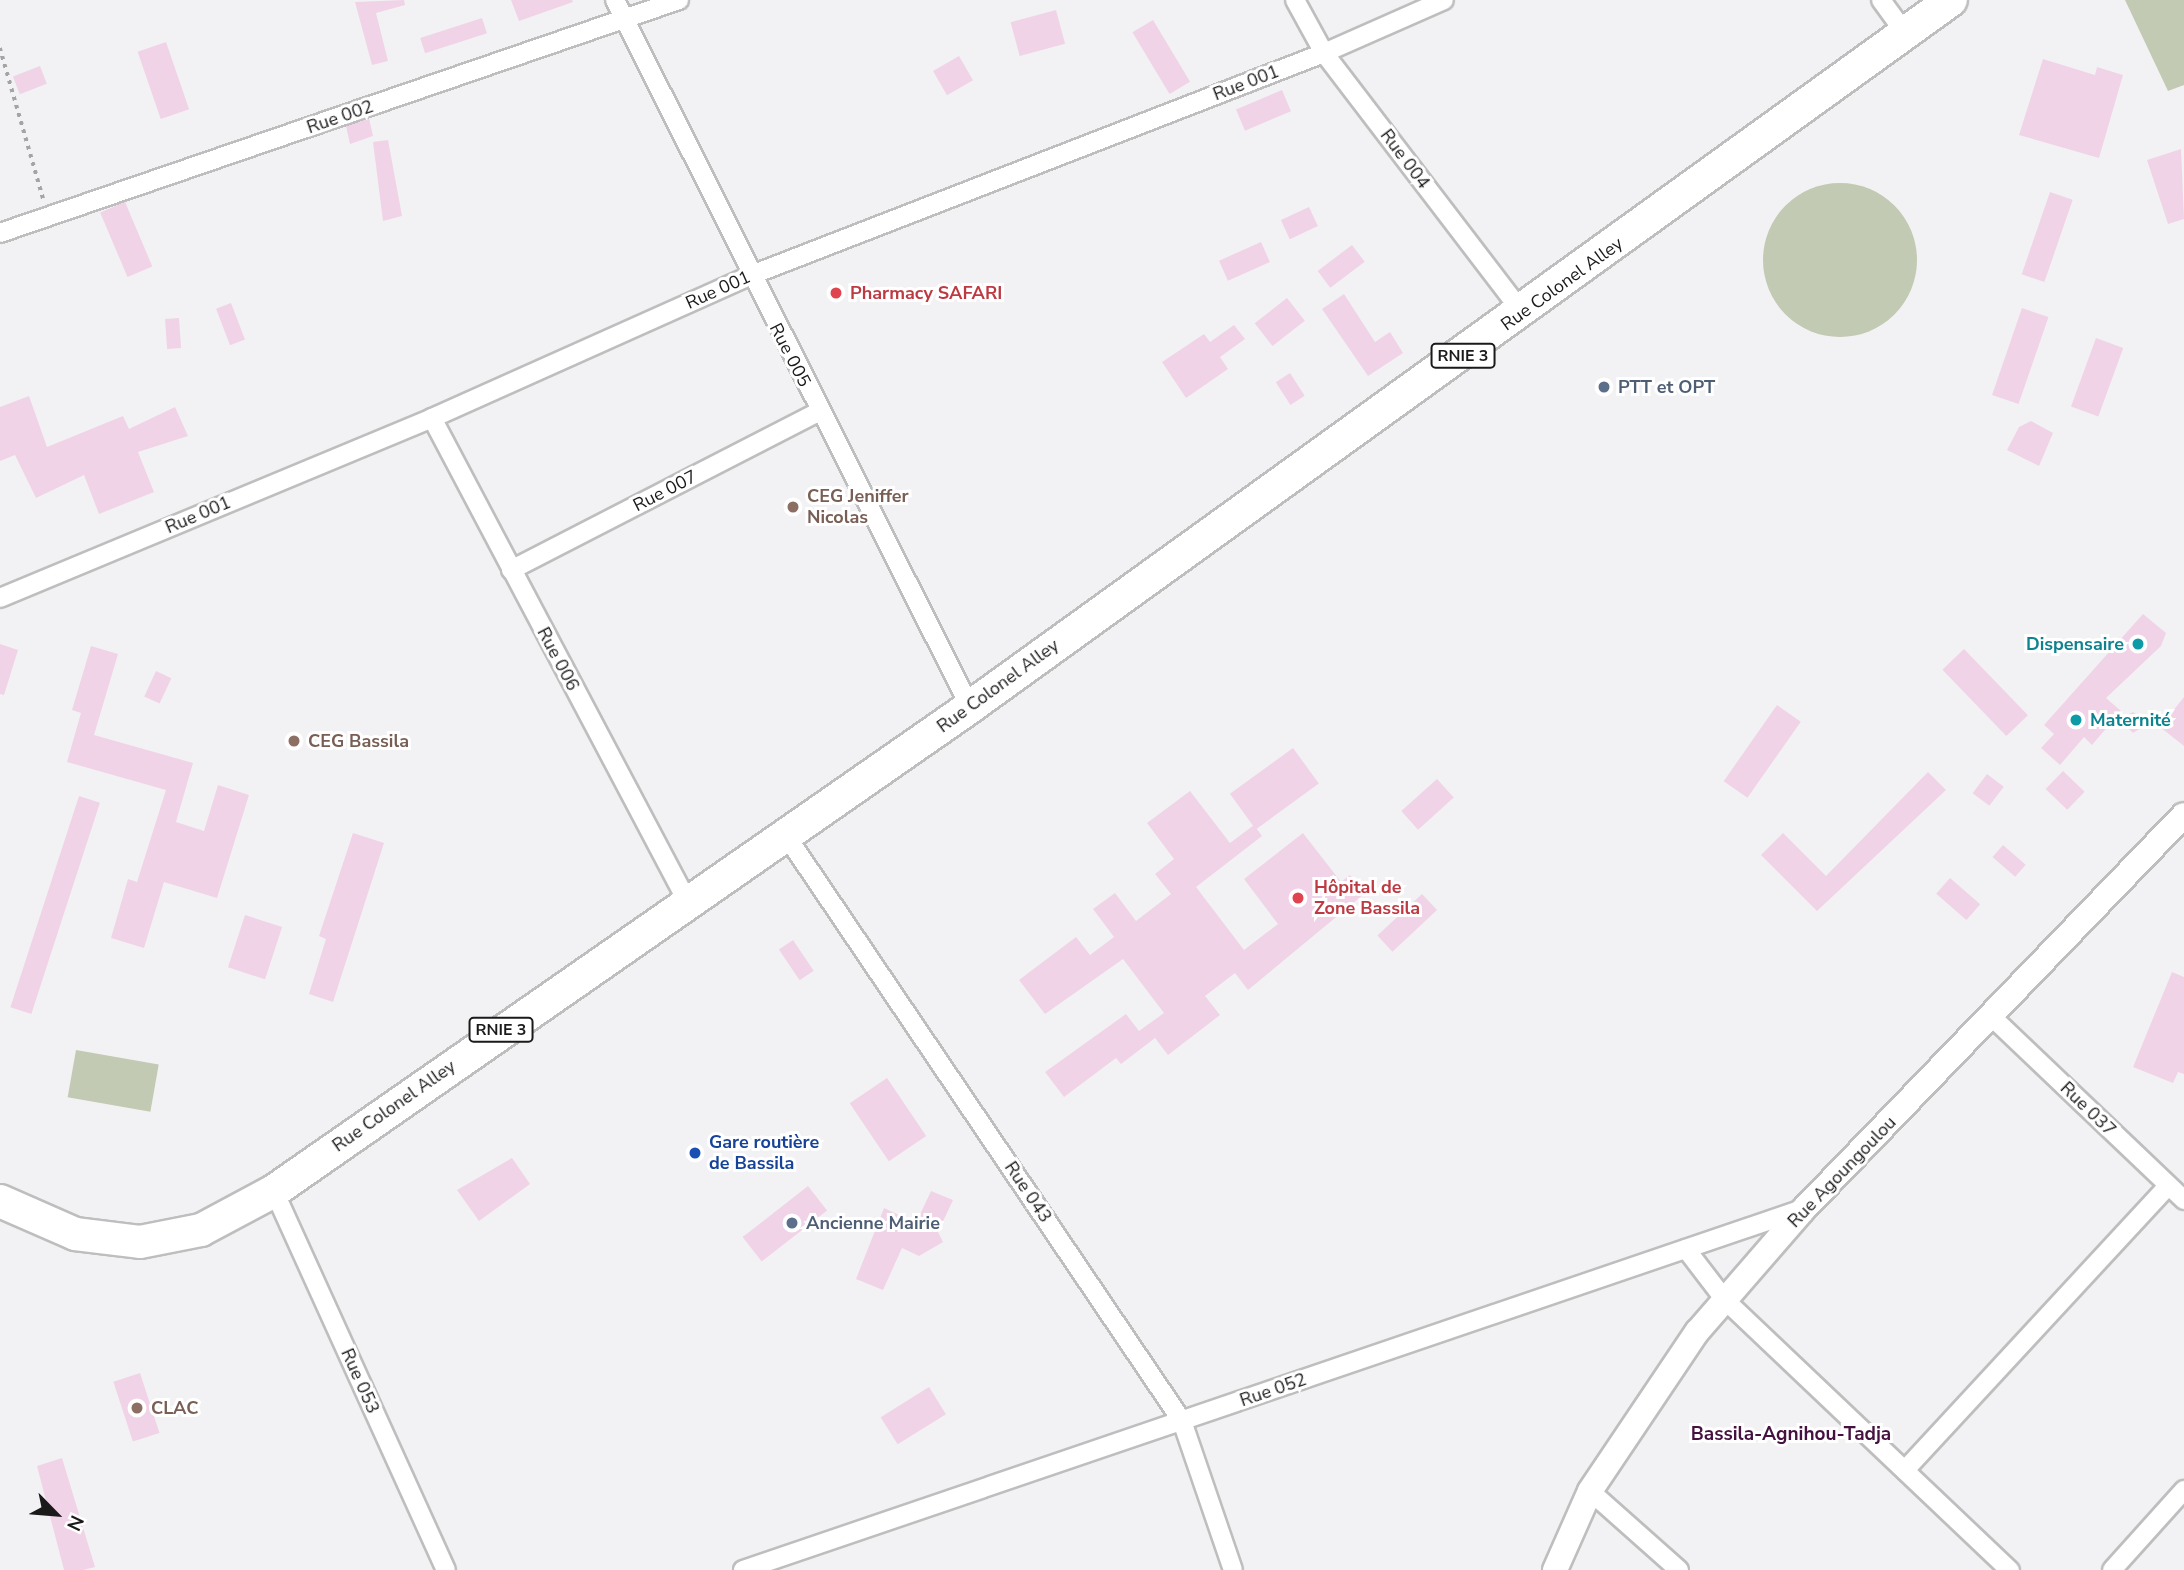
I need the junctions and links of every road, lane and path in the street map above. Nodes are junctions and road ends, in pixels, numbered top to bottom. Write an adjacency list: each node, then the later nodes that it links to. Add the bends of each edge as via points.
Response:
1 (615, 0): 7 (street, Rue 005)
2 (680, 0): 7 (street, Rue 002)
3 (1295, 0): 10 (street, Rue 004)
4 (1444, 0): 10 (street, Rue 001)
5 (1881, 0): 8 (street)
6 (1951, 0): 8 (highway, Rue Colonel Alley / RNIE 3)
7 (625, 19): 11 (street, Rue 002); 13 (street, Rue 005)
8 (1904, 32): 14 (highway, Rue Colonel Alley / RNIE 3)
9 (0, 48): 11 (path)
10 (1324, 53): 13 (street, Rue 001); 14 (street, Rue 004)
11 (48, 216): 12 (street, Rue 002)
12 (0, 233)
13 (749, 276): 15 (street, Rue 005); 16 (street, Rue 001)
14 (1523, 313): 19 (highway, Rue Colonel Alley / RNIE 3)
15 (819, 412): 17 (street, Rue 007); 19 (street, Rue 005)
16 (432, 418): 17 (street, Rue 006); 18 (street, Rue 001)
17 (511, 570): 22 (street, Rue 006)
18 (0, 598)
19 (971, 707): 21 (highway, Rue Colonel Alley / RNIE 3)
20 (2184, 815): 23 (main road, Rue Agoungoulou)
21 (785, 834): 22 (highway, Rue Colonel Alley / RNIE 3); 31 (street, Rue 043)
22 (686, 899): 25 (highway, Rue Colonel Alley / RNIE 3)
23 (1993, 1018): 24 (street, Rue 037); 28 (main road, Rue Agoungoulou)
24 (2168, 1186): 26 (street, Rue 037); 32 (street)
25 (274, 1191): 27 (highway, Rue Colonel Alley / RNIE 3, via 201,1230 140,1242 75,1234); 35 (street, Rue 053)
26 (2184, 1200)
27 (0, 1202)
28 (1804, 1209): 29 (street, Rue 052); 30 (main road, Rue Agoungoulou)
29 (1686, 1250): 30 (street); 31 (street, Rue 052)
30 (1725, 1300): 32 (street); 34 (main road, Rue Agoungoulou, via 1655,1388)
31 (1182, 1421): 36 (street, Rue 052); 37 (street, Rue 043)
32 (1905, 1471): 40 (street)
33 (2184, 1490): 41 (street)
34 (1590, 1491): 38 (main road, Rue Agoungoulou); 39 (street)
35 (446, 1570)
36 (743, 1570)
37 (1233, 1570)
38 (1555, 1570)
39 (1679, 1570)
40 (2010, 1570)
41 (2112, 1570)

